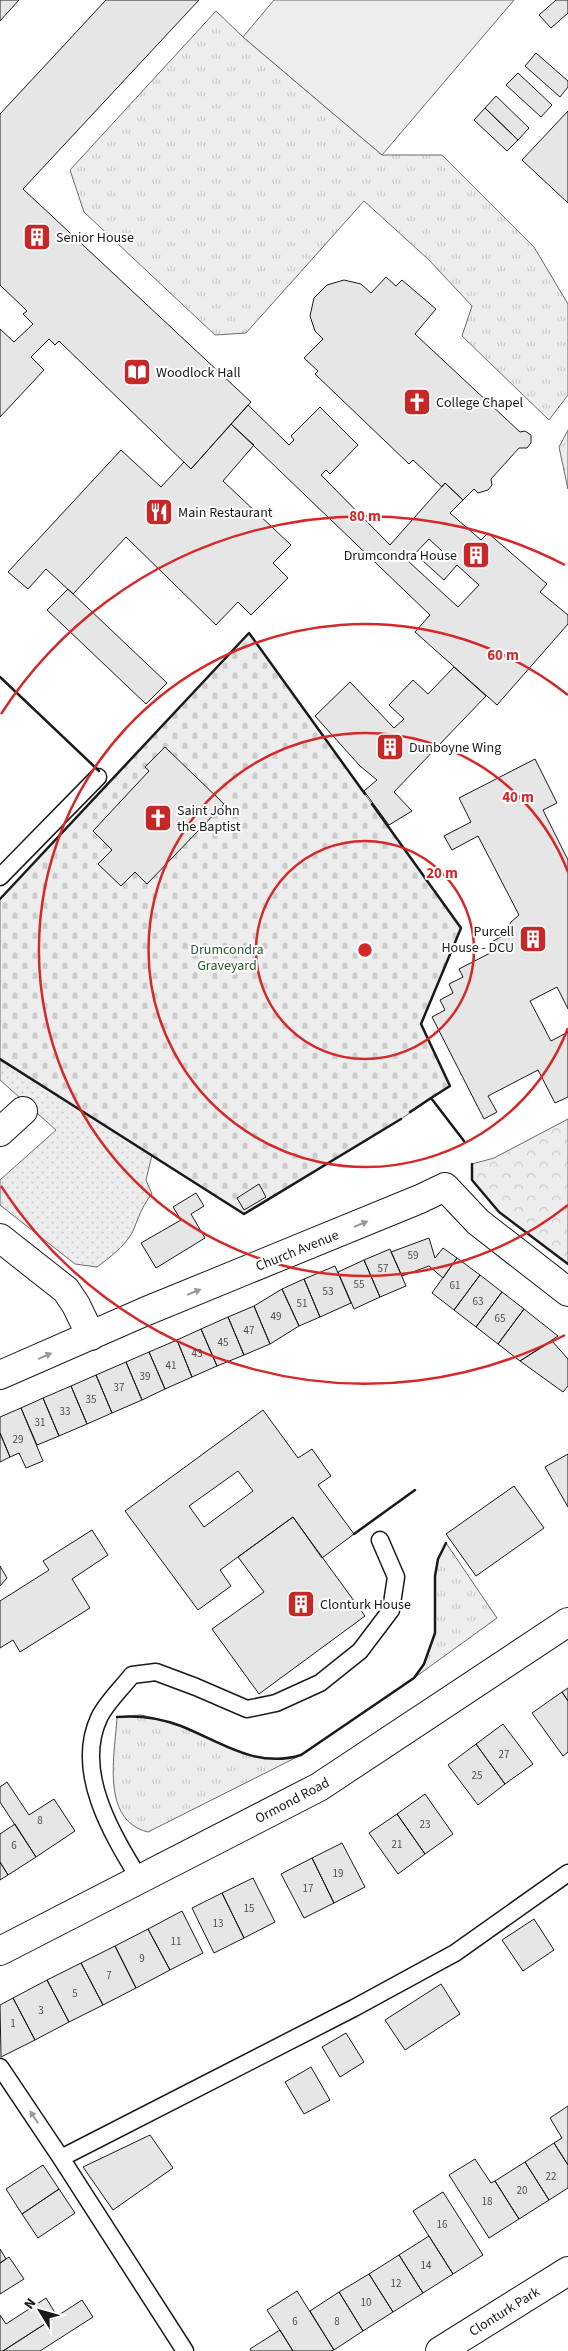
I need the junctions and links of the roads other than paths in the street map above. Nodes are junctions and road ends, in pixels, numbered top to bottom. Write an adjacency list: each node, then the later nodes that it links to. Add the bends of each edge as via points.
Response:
1 (98, 777): 2 (lane)
2 (0, 877)
3 (23, 1111): 4 (street)
4 (0, 1132)
5 (0, 1238): 7 (street, via 66,1290)
6 (568, 1292): 7 (street, Church Avenue, one-way to 6, via 445,1187 478,1222)
7 (90, 1336): 8 (street, Church Avenue, one-way to 7)
8 (0, 1375)
9 (380, 1540): 12 (lane, via 396,1577 391,1610 360,1651 320,1683 276,1703 247,1709 156,1672 132,1675 99,1717 89,1754 100,1803)
10 (568, 1622): 12 (street, Ormond Road, via 319,1788)
11 (568, 1873): 15 (lane, via 455,1953)
12 (140, 1880): 13 (street, Ormond Road)
13 (0, 1951)
14 (0, 2067): 15 (lane, one-way to 14)
15 (61, 2158): 17 (lane)
16 (568, 2271): 18 (street, Clonturk Park)
17 (185, 2351)
18 (440, 2351)

